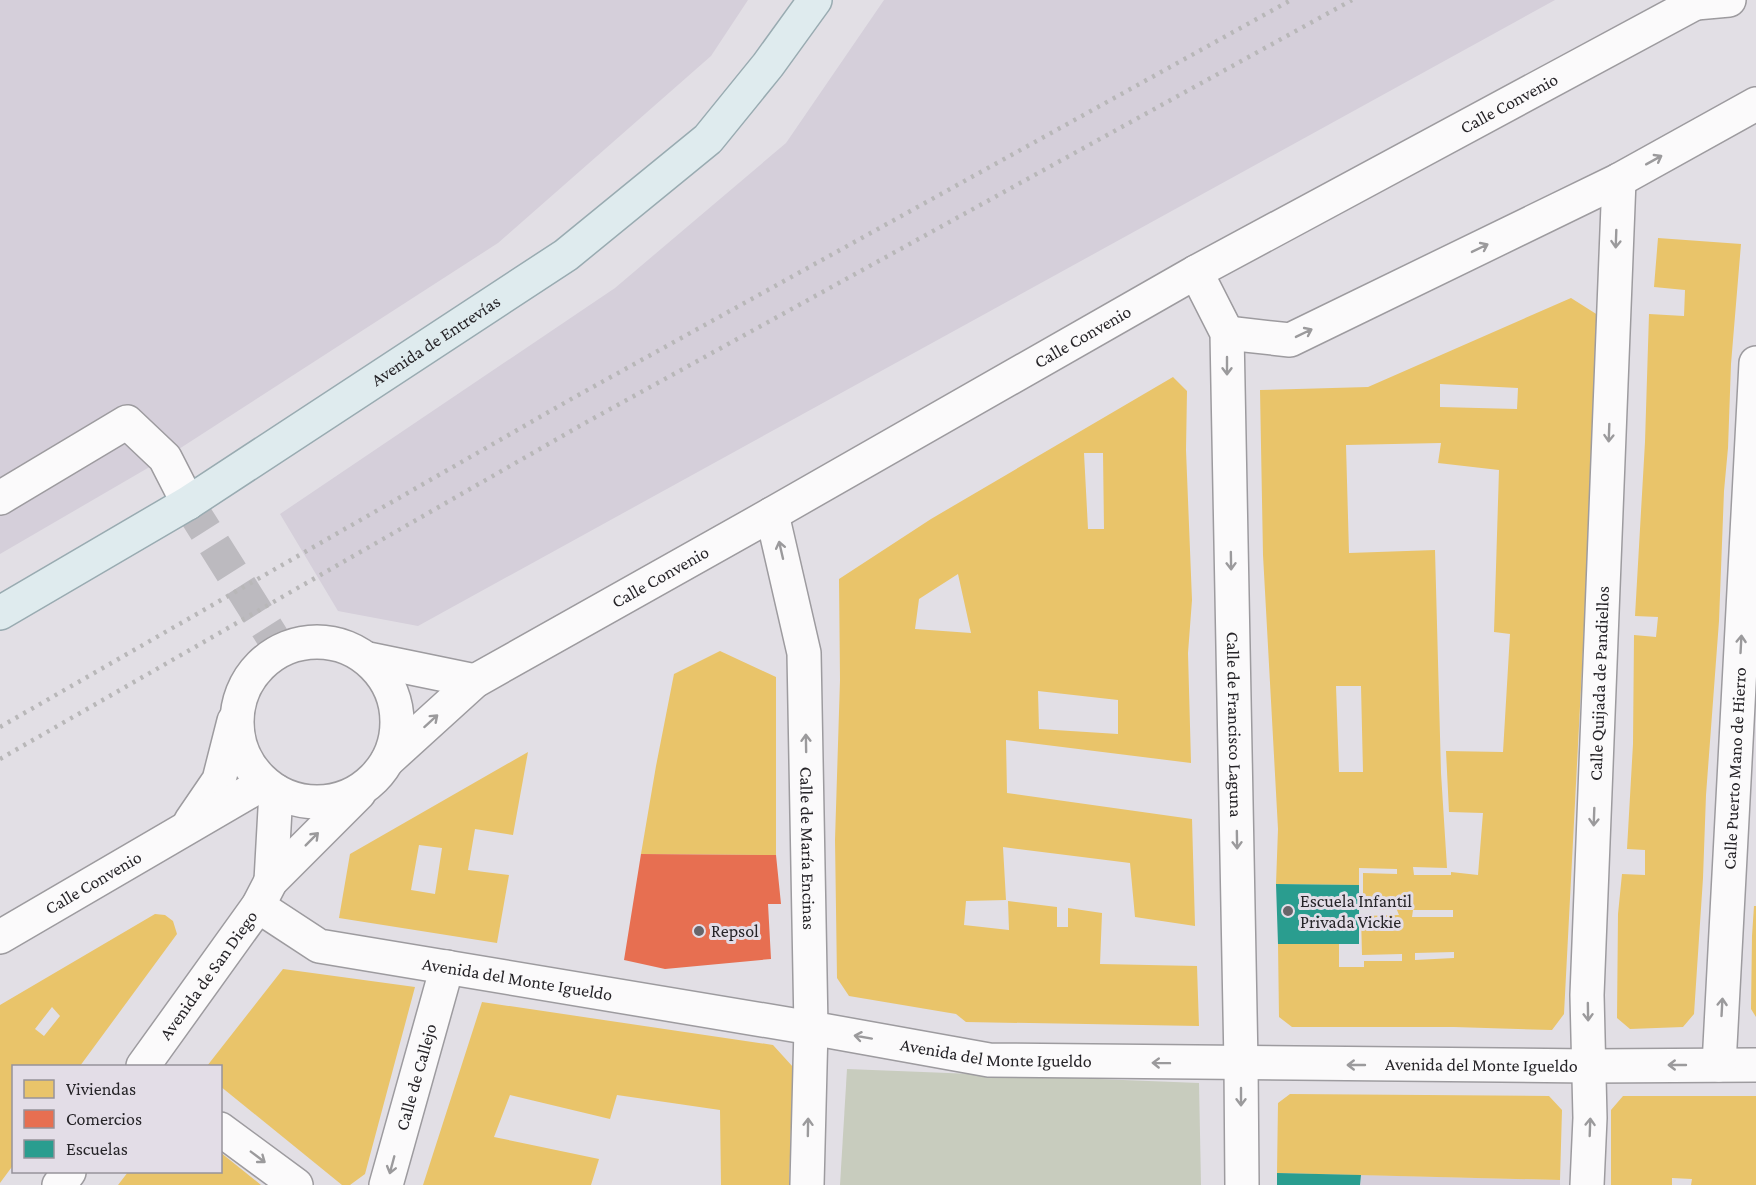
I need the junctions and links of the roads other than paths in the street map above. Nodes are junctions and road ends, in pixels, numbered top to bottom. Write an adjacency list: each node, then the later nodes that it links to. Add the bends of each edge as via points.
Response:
1 (815, 0): 10 (main road, Avenida de Entrevías, via 708,139 566,255)
2 (1729, 0): 3 (street)
3 (1699, 2): 6 (street, Calle Convenio)
4 (1756, 104): 5 (street, one-way to 4)
5 (1619, 180): 7 (street, one-way to 5, via 1290,340); 28 (street, Calle Quijada de Pandiellos, one-way to 28, via 1587,995)
6 (1196, 272): 7 (street, Calle de Francisco Laguna); 11 (street, Calle Convenio)
7 (1227, 333): 24 (street, Calle de Francisco Laguna, one-way to 24)
8 (1756, 363): 26 (street, Calle Puerto Mano de Hierro, one-way to 8)
9 (0, 498): 10 (street, via 127,422 165,458)
10 (188, 503): 12 (main road, Avenida de Entrevías)
11 (772, 514): 14 (street, Calle Convenio); 23 (street, Calle de María Encinas, one-way to 11, via 804,653)
12 (0, 613)
13 (368, 659): 14 (street); 15 (street, via 348,646 325,641 302,642 280,649 259,664 245,684); 16 (street, via 386,680 396,706 397,734)
14 (475, 681): 16 (street, Calle Convenio, one-way to 14)
15 (237, 709): 17 (street, via 237,736 247,762); 19 (street, Calle Convenio, via 219,780)
16 (388, 760): 18 (street)
17 (270, 787): 18 (street, via 297,800 319,802); 19 (street, Calle Convenio); 20 (street)
18 (362, 789): 20 (street, Avenida de San Diego, one-way to 18)
19 (187, 827): 21 (street, Calle Convenio)
20 (264, 893): 22 (street, Avenida del Monte Igueldo, via 319,946); 25 (street, Avenida de San Diego)
21 (0, 937)
22 (447, 968): 23 (street, Avenida del Monte Igueldo); 33 (street, Calle de Callejo, one-way to 33)
23 (811, 1028): 24 (street, Avenida del Monte Igueldo, one-way to 23, via 989,1060); 34 (street, Calle de María Encinas, one-way to 23)
24 (1241, 1064): 28 (street, Avenida del Monte Igueldo, one-way to 24); 35 (street, Calle de Francisco Laguna, one-way to 35)
25 (144, 1065)
26 (1719, 1065): 27 (street, Avenida del Monte Igueldo); 28 (street, Avenida del Monte Igueldo, one-way to 28)
27 (1756, 1065)
28 (1589, 1066): 36 (street, Calle Quijada de Pandiellos, one-way to 28)
29 (222, 1130): 32 (street, one-way to 32)
30 (68, 1173): 31 (street)
31 (59, 1185)
32 (296, 1185)
33 (386, 1185)
34 (807, 1185)
35 (1242, 1185)
36 (1587, 1185)

